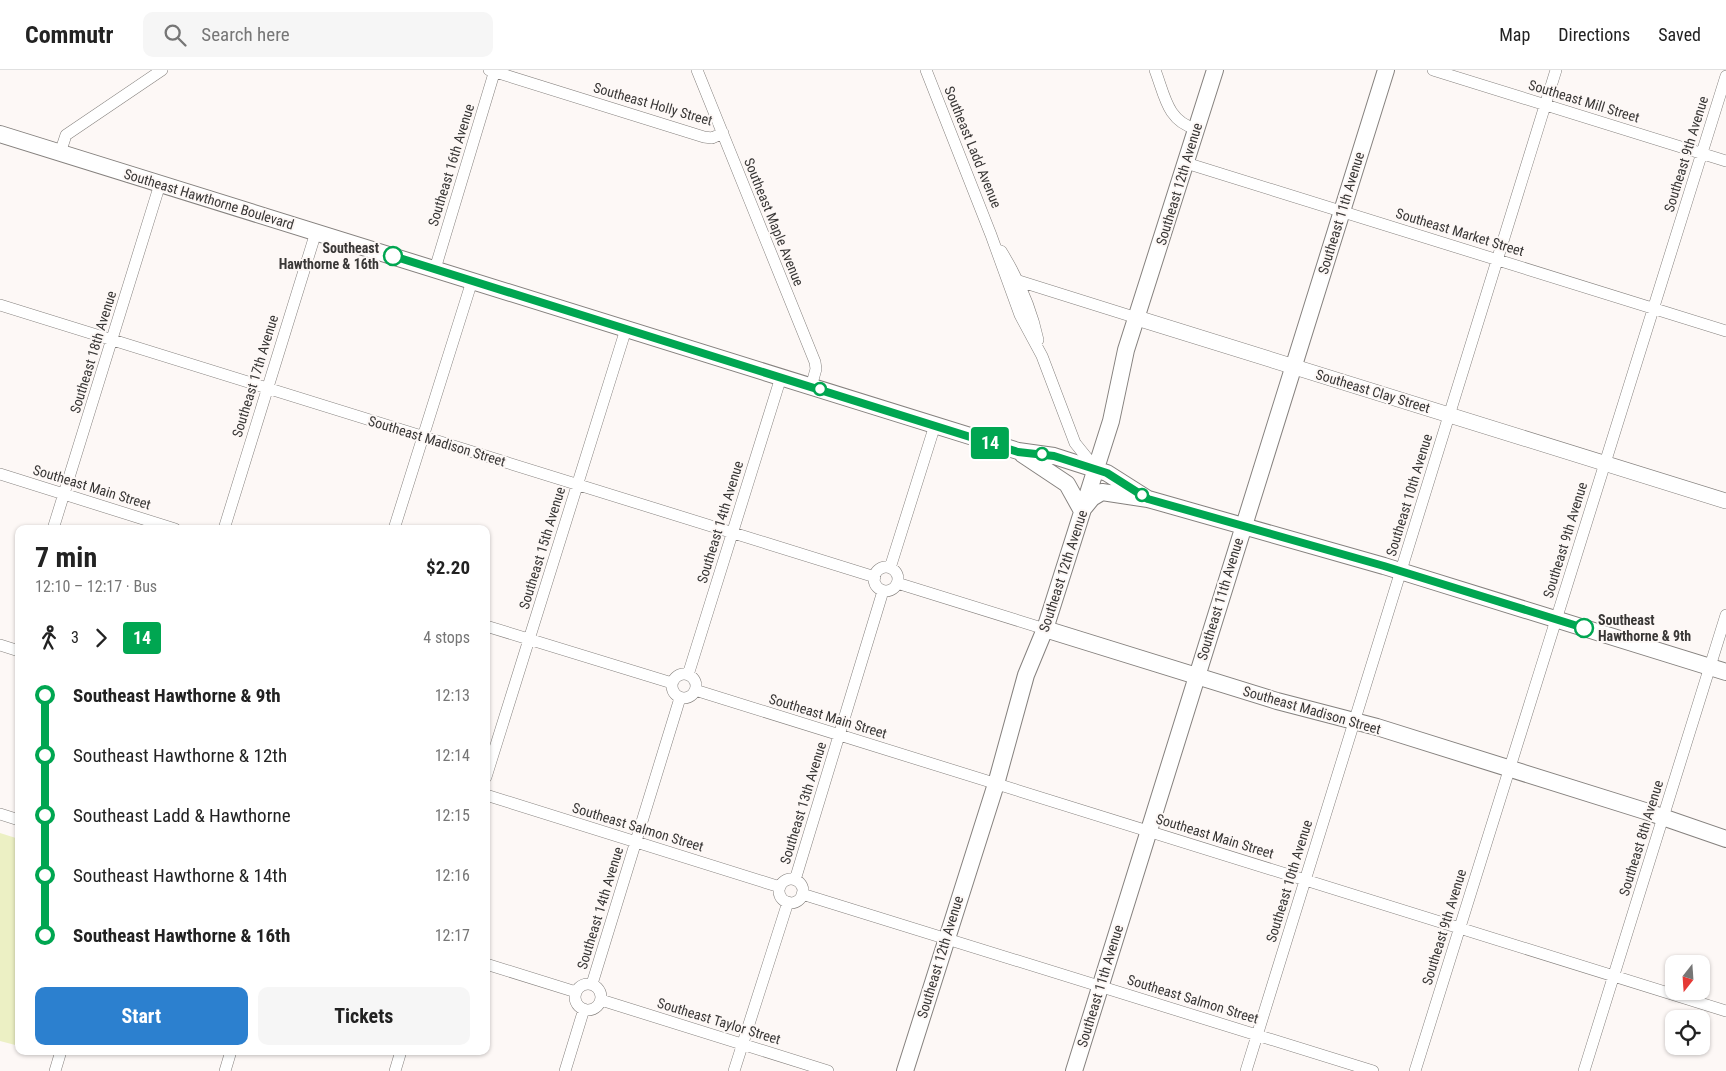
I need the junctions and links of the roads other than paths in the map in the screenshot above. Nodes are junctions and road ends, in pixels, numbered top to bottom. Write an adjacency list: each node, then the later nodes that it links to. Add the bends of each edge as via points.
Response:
1 (162, 70): 15 (street, via 66,134)
2 (698, 70): 13 (street, Southeast Maple Avenue)
3 (926, 70): 22 (street, Southeast Ladd Avenue)
4 (1155, 70): 12 (street, via 1173,117)
5 (1215, 70): 12 (main road, Southeast 12th Avenue)
6 (1386, 70): 20 (main road, Southeast 11th Avenue)
7 (1434, 70): 11 (street, Southeast Mill Street)
8 (1556, 70): 11 (street, Southeast 10th Avenue)
9 (493, 71): 13 (street, Southeast Holly Street, via 704,137 712,138); 24 (street, Southeast 16th Avenue)
10 (1726, 76): 16 (street, Southeast 9th Avenue)
11 (1545, 105): 16 (street, Southeast Mill Street); 23 (street, Southeast 10th Avenue)
12 (1196, 129): 18 (main road, Southeast 12th Avenue)
13 (723, 133): 36 (street, Southeast Maple Avenue, via 815,362)
14 (1, 138): 15 (main road, Southeast Hawthorne Boulevard)
15 (60, 153): 19 (main road, Southeast Hawthorne Boulevard)
16 (1702, 153): 17 (street, Southeast Mill Street); 28 (street, Southeast 9th Avenue)
17 (1726, 161)
18 (1186, 163): 20 (street, Southeast Market Street); 29 (main road, Southeast 12th Avenue)
19 (160, 184): 21 (main road, Southeast Hawthorne Boulevard); 32 (street, Southeast 18th Avenue)
20 (1342, 211): 23 (street, Southeast Market Street); 34 (main road, Southeast 11th Avenue)
21 (316, 232): 24 (main road, Southeast Hawthorne Boulevard); 37 (street, Southeast 17th Avenue)
22 (991, 235): 26 (street, Southeast Ladd Avenue); 33 (street, Southeast Ladd Avenue, via 1020,315)
23 (1498, 260): 28 (street, Southeast Market Street); 38 (street, Southeast 10th Avenue)
24 (435, 269): 25 (main road, Southeast Hawthorne Boulevard)
25 (472, 280): 30 (main road, Southeast Hawthorne Boulevard); 40 (street)
26 (1019, 281): 29 (street, Southeast Clay Street); 33 (street, Southeast Ladd Avenue, via 1032,312)
27 (0, 305): 32 (street, Southeast Madison Street)
28 (1654, 308): 31 (street, Southeast Market Street); 42 (street, Southeast 9th Avenue)
29 (1136, 318): 34 (street, Southeast Clay Street); 43 (main road, Southeast 12th Avenue)
30 (626, 328): 35 (main road, Southeast Hawthorne Boulevard); 45 (street, Southeast 15th Avenue)
31 (1726, 331)
32 (112, 340): 37 (street, Southeast Madison Street); 46 (street, Southeast 18th Avenue)
33 (1042, 356): 43 (street, Southeast Ladd Avenue, via 1075,443)
34 (1293, 366): 38 (street, Southeast Clay Street); 54 (main road, Southeast 11th Avenue)
35 (781, 377): 36 (main road, Southeast Hawthorne Boulevard); 55 (street, Southeast 14th Avenue)
36 (811, 387): 39 (main road, Southeast Hawthorne Boulevard)
37 (268, 388): 40 (street, Southeast Madison Street); 52 (street, Southeast 17th Avenue)
38 (1450, 415): 42 (street, Southeast Clay Street); 57 (street, Southeast 10th Avenue)
39 (935, 425): 41 (main road, Southeast Hawthorne Boulevard); 56 (street)
40 (422, 436): 45 (street, Southeast Madison Street); 53 (street)
41 (1018, 452): 43 (main road, Southeast Hawthorne Boulevard, via 1054,456); 49 (main road, Southeast Hawthorne Boulevard, via 1067,484)
42 (1605, 463): 48 (street, Southeast Clay Street); 62 (street, Southeast 9th Avenue)
43 (1096, 469): 47 (main road, Southeast Hawthorne Boulevard); 49 (main road, Southeast 12th Avenue)
44 (0, 474): 46 (street, Southeast Main Street)
45 (577, 484): 55 (street, Southeast Madison Street); 65 (street, Southeast 15th Avenue)
46 (64, 494): 50 (street, Southeast 18th Avenue); 51 (street, Southeast Main Street)
47 (1148, 499): 49 (main road, Southeast Hawthorne Boulevard, via 1102,492 1092,498); 54 (main road, Southeast Hawthorne Boulevard)
48 (1726, 501)
49 (1082, 511): 64 (main road, Southeast 12th Avenue)
50 (55, 525)
51 (162, 525)
52 (225, 525)
53 (395, 525)
54 (1243, 526): 57 (main road, Southeast Hawthorne Boulevard); 71 (main road, Southeast 11th Avenue)
55 (732, 532): 58 (street, Southeast Madison Street); 70 (street, Southeast 14th Avenue)
56 (890, 568): 58 (street, via 880,569); 59 (street, via 897,575)
57 (1401, 571): 62 (main road, Southeast Hawthorne Boulevard); 75 (street, Southeast 10th Avenue)
58 (875, 577): 60 (street, via 876,585)
59 (897, 583): 60 (street, via 891,590); 64 (street, Southeast Madison Street)
60 (883, 591): 76 (street, Southeast 13th Avenue)
61 (1726, 615): 68 (street, Southeast 8th Avenue)
62 (1556, 620): 68 (main road, Southeast Hawthorne Boulevard); 78 (street, Southeast 9th Avenue)
63 (490, 627): 65 (street)
64 (1045, 628): 71 (main road, Southeast Madison Street); 79 (main road, Southeast 12th Avenue, via 1026,675)
65 (529, 639): 72 (street); 77 (street, Southeast 15th Avenue)
66 (0, 645): 67 (street)
67 (15, 648)
68 (1710, 667): 69 (main road, Southeast Hawthorne Boulevard); 82 (street, Southeast 8th Avenue)
69 (1726, 672)
70 (688, 675): 72 (street, via 678,676); 73 (street, via 694,680)
71 (1196, 676): 75 (main road, Southeast Madison Street); 84 (main road, Southeast 11th Avenue)
72 (672, 683): 74 (street, via 673,693)
73 (695, 690): 74 (street, via 689,698); 76 (street, Southeast Main Street)
74 (680, 698): 86 (street, Southeast 14th Avenue)
75 (1354, 722): 78 (main road, Southeast Madison Street); 88 (street, Southeast 10th Avenue)
76 (838, 735): 79 (street, Southeast Main Street); 87 (street, Southeast 13th Avenue)
77 (490, 764)
78 (1510, 768): 82 (main road, Southeast Madison Street); 92 (street, Southeast 9th Avenue)
79 (996, 784): 84 (street, Southeast Main Street); 93 (main road, Southeast 12th Avenue)
80 (490, 797): 86 (street, Southeast Salmon Street)
81 (0, 814): 83 (street)
82 (1663, 818): 85 (main road, Southeast Madison Street); 95 (street, Southeast 8th Avenue)
83 (15, 819)
84 (1148, 831): 88 (street, Southeast Main Street); 97 (main road, Southeast 11th Avenue)
85 (1726, 839)
86 (636, 841): 89 (street, Southeast Salmon Street); 96 (street, Southeast 14th Avenue)
87 (795, 880): 89 (street, via 788,880); 90 (street, via 801,884)
88 (1304, 880): 92 (street, Southeast Main Street); 102 (street, Southeast 10th Avenue)
89 (780, 887): 91 (street, via 780,895)
90 (802, 894): 91 (street, via 798,900); 93 (street, Southeast Salmon Street)
91 (788, 902): 103 (street)
92 (1460, 928): 95 (street, Southeast Main Street); 117 (street, Southeast 9th Avenue)
93 (946, 938): 97 (street, Southeast Salmon Street); 113 (main road, Southeast 12th Avenue)
94 (490, 965): 98 (street)
95 (1614, 976): 101 (street, Southeast Main Street); 118 (street, Southeast 8th Avenue)
96 (592, 984): 98 (street, via 581,985); 99 (street, via 600,991)
97 (1100, 986): 102 (street, Southeast Salmon Street); 114 (main road, Southeast 11th Avenue)
98 (576, 992): 100 (street, via 576,1001)
99 (601, 1000): 100 (street, via 593,1009); 103 (street, Southeast Taylor Street)
100 (584, 1009): 110 (street)
101 (1726, 1011)
102 (1257, 1035): 115 (street, Southeast 10th Avenue); 116 (street, Southeast Salmon Street)
103 (743, 1045): 111 (street); 112 (street, Southeast Taylor Street)
104 (60, 1055): 107 (street)
105 (230, 1055): 108 (street)
106 (400, 1055): 109 (street)
107 (55, 1071)
108 (225, 1071)
109 (395, 1071)
110 (565, 1071)
111 (734, 1071)
112 (828, 1071)
113 (905, 1071)
114 (1074, 1071)
115 (1246, 1071)
116 (1373, 1071)
117 (1415, 1071)
118 (1584, 1071)

